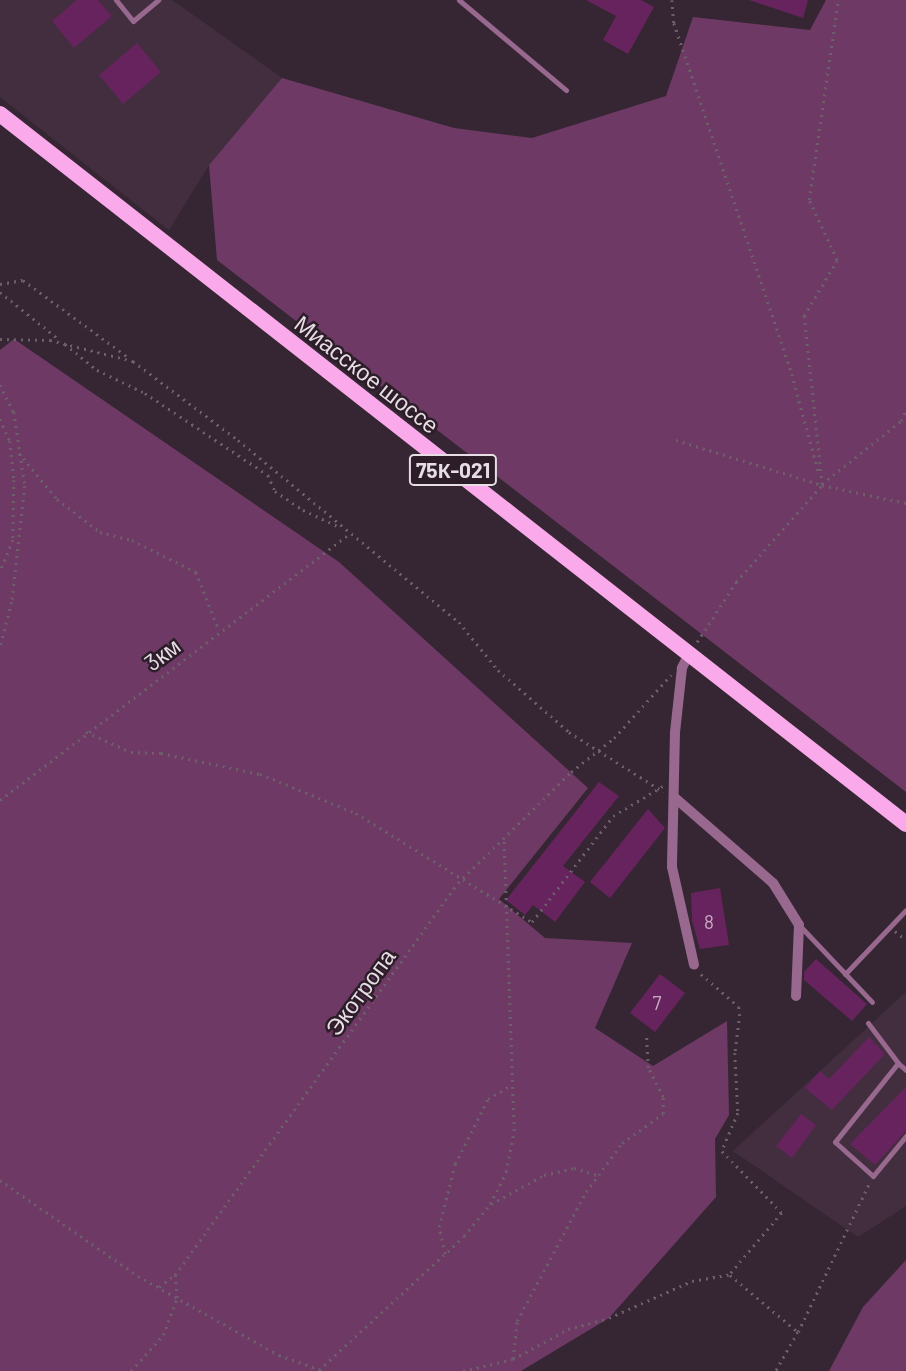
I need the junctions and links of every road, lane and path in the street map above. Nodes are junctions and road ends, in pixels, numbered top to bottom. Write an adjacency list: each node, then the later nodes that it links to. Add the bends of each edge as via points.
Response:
1 (116, 0): 2 (lane, via 133,21)
2 (158, 0)
3 (458, 0): 6 (lane)
4 (672, 0): 18 (path, via 674,23 792,374)
5 (838, 0): 18 (path, via 809,200 837,260 804,316)
6 (566, 90)
7 (0, 114): 24 (main road, Миасское шоссе / 75К-021)
8 (0, 284): 12 (path, via 23,280)
9 (0, 292): 11 (path)
10 (0, 340): 11 (path)
11 (63, 342): 12 (path); 20 (path, via 97,370 145,393 268,475 275,491)
12 (131, 360): 20 (path, via 238,440)
13 (0, 385): 17 (path, via 14,412)
14 (906, 410): 18 (path, Экотропа, via 901,421)
15 (0, 419): 21 (path, via 9,441 14,480 13,540)
16 (676, 440): 18 (path)
17 (19, 453): 22 (path, via 57,499 100,533 132,540 196,572 221,627); 23 (path, via 25,486 20,545)
18 (822, 485): 19 (path); 24 (path, Экотропа, via 736,582)
19 (906, 503)
20 (348, 535): 22 (path, 3км); 26 (path, via 459,622 498,670)
21 (0, 573)
22 (218, 633): 25 (path, 3км)
23 (0, 647)
24 (686, 661): 26 (path, Экотропа); 27 (street); 31 (main road, Миасское шоссе / 75К-021)
25 (86, 732): 30 (path, 3км); 33 (path, via 131,752 161,753 260,774 356,813)
26 (597, 751): 28 (path); 32 (path, Экотропа)
27 (674, 779): 28 (path); 29 (street)
28 (658, 789): 29 (path); 34 (path, via 613,816 532,922)
29 (674, 797): 36 (street, via 773,883); 37 (street, via 672,867)
30 (0, 800)
31 (906, 824)
32 (504, 837): 33 (path, Экотропа); 34 (path)
33 (464, 877): 34 (path); 53 (path, Экотропа)
34 (505, 905): 45 (path)
35 (906, 909): 38 (lane)
36 (799, 925): 38 (lane); 39 (street)
37 (694, 965): 52 (path, via 740,1014 735,1053 738,1113 722,1151 782,1213)
38 (845, 974): 40 (lane)
39 (796, 996)
40 (872, 1002)
41 (868, 1023): 43 (lane)
42 (646, 1035): 47 (path, via 648,1068 663,1097 663,1114 622,1143)
43 (898, 1063): 44 (lane); 48 (lane, via 835,1142)
44 (906, 1070)
45 (512, 1085): 50 (path, via 514,1131 506,1172); 51 (path, via 488,1099 455,1164 439,1227)
46 (906, 1136): 48 (lane)
47 (597, 1175): 50 (path, via 574,1167 544,1175); 57 (path, via 517,1321)
48 (873, 1176): 56 (path)
49 (0, 1180): 54 (path)
50 (490, 1204): 51 (path)
51 (445, 1254): 60 (path)
52 (730, 1274): 56 (path); 57 (path, via 692,1280 608,1318 568,1329)
53 (175, 1275): 54 (path, Экотропа); 55 (path)
54 (159, 1287): 55 (path)
55 (177, 1298): 58 (path); 61 (path, via 163,1335)
56 (798, 1332): 59 (path)
57 (513, 1359): 64 (path)
58 (299, 1364): 60 (path); 62 (path)
59 (780, 1364): 65 (path); 66 (path)
60 (319, 1370): 63 (path)
61 (131, 1371)
62 (297, 1371)
63 (324, 1371)
64 (463, 1371)
65 (776, 1371)
66 (784, 1371)

